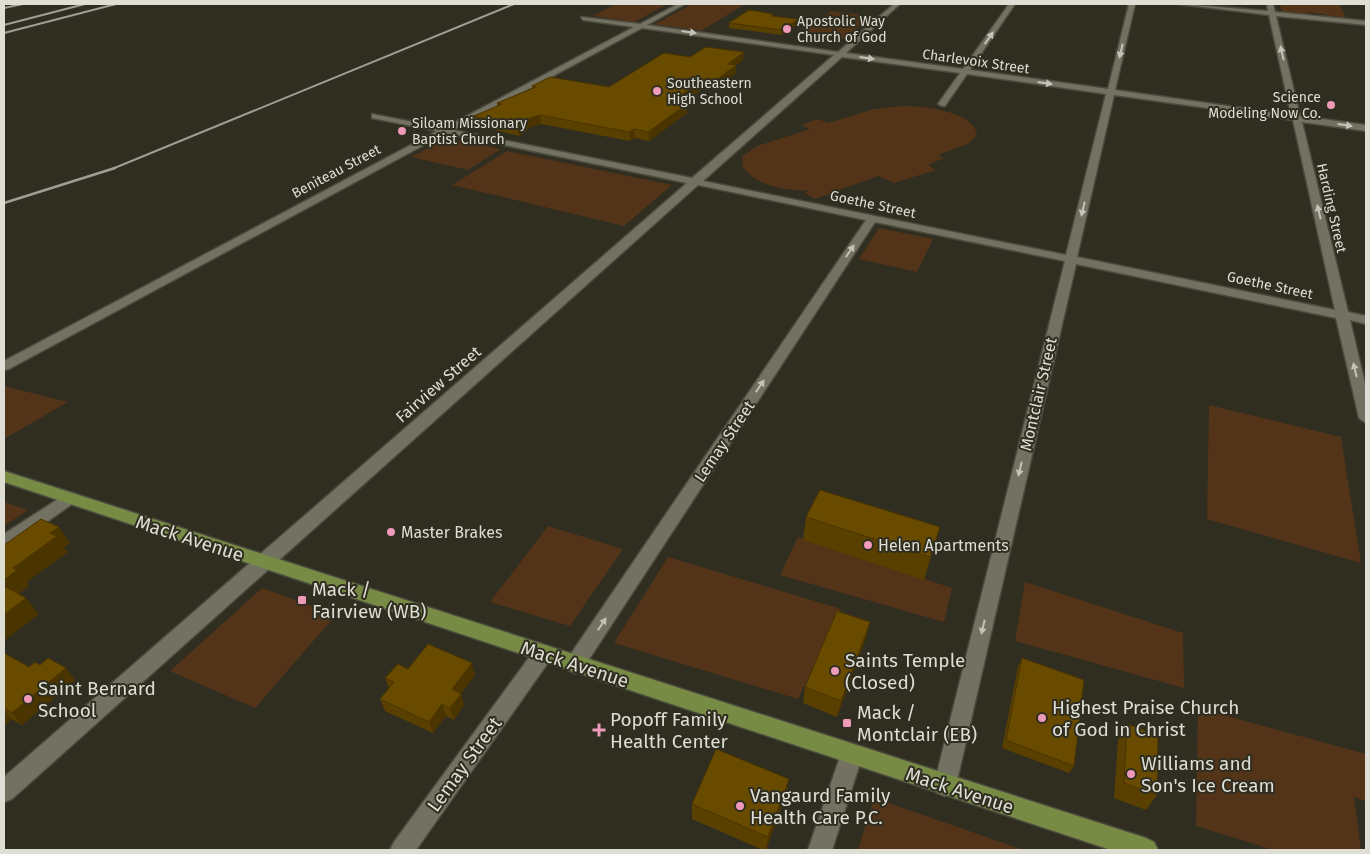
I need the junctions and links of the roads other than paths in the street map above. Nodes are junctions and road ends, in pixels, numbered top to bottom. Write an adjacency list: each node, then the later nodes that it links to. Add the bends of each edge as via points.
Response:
1 (682, 4): 9 (street, Beniteau Street)
2 (897, 4): 10 (street, Fairview Street)
3 (1012, 4): 11 (street, one-way to 3)
4 (1132, 4): 12 (street, Montclair Street, one-way to 12)
5 (1182, 4): 6 (street)
6 (1271, 9): 8 (street); 15 (street, Harding Street, one-way to 6)
7 (583, 18): 9 (street, Charlevoix Street)
8 (1366, 23)
9 (641, 26): 10 (street, Charlevoix Street, one-way to 10); 17 (street, Beniteau Street)
10 (840, 54): 11 (street, Charlevoix Street, one-way to 11); 18 (street, Fairview Street)
11 (966, 72): 12 (street, Charlevoix Street, one-way to 12); 13 (street)
12 (1111, 92): 15 (street, Charlevoix Street); 20 (street, Montclair Street, one-way to 20)
13 (942, 104)
14 (375, 116): 17 (street, Goethe Street)
15 (1297, 119): 16 (street, Charlevoix Street, one-way to 16); 21 (street, Harding Street, one-way to 15)
16 (1366, 128)
17 (444, 130): 18 (street, Goethe Street); 23 (street, Beniteau Street)
18 (694, 182): 19 (street, Goethe Street); 28 (street, Fairview Street)
19 (872, 219): 20 (street, Goethe Street); 30 (street, Lemay Street, one-way to 19)
20 (1071, 260): 21 (street, Goethe Street); 32 (street, Montclair Street, one-way to 32)
21 (1343, 316): 22 (street, Goethe Street); 24 (street, Harding Street, one-way to 21)
22 (1366, 320)
23 (4, 366)
24 (1366, 418)
25 (4, 476): 26 (main road, Mack Avenue)
26 (69, 498): 27 (street); 28 (main road, Mack Avenue)
27 (4, 543)
28 (262, 562): 29 (main road, Mack Avenue); 33 (street, Fairview Street)
29 (543, 654): 30 (main road, Mack Avenue); 34 (street, Lemay Street)
30 (575, 664): 31 (main road, Mack Avenue)
31 (852, 754): 32 (main road, Mack Avenue); 35 (street)
32 (945, 785): 36 (main road, Mack Avenue)
33 (4, 791)
34 (402, 850)
35 (820, 850)
36 (1146, 850)

